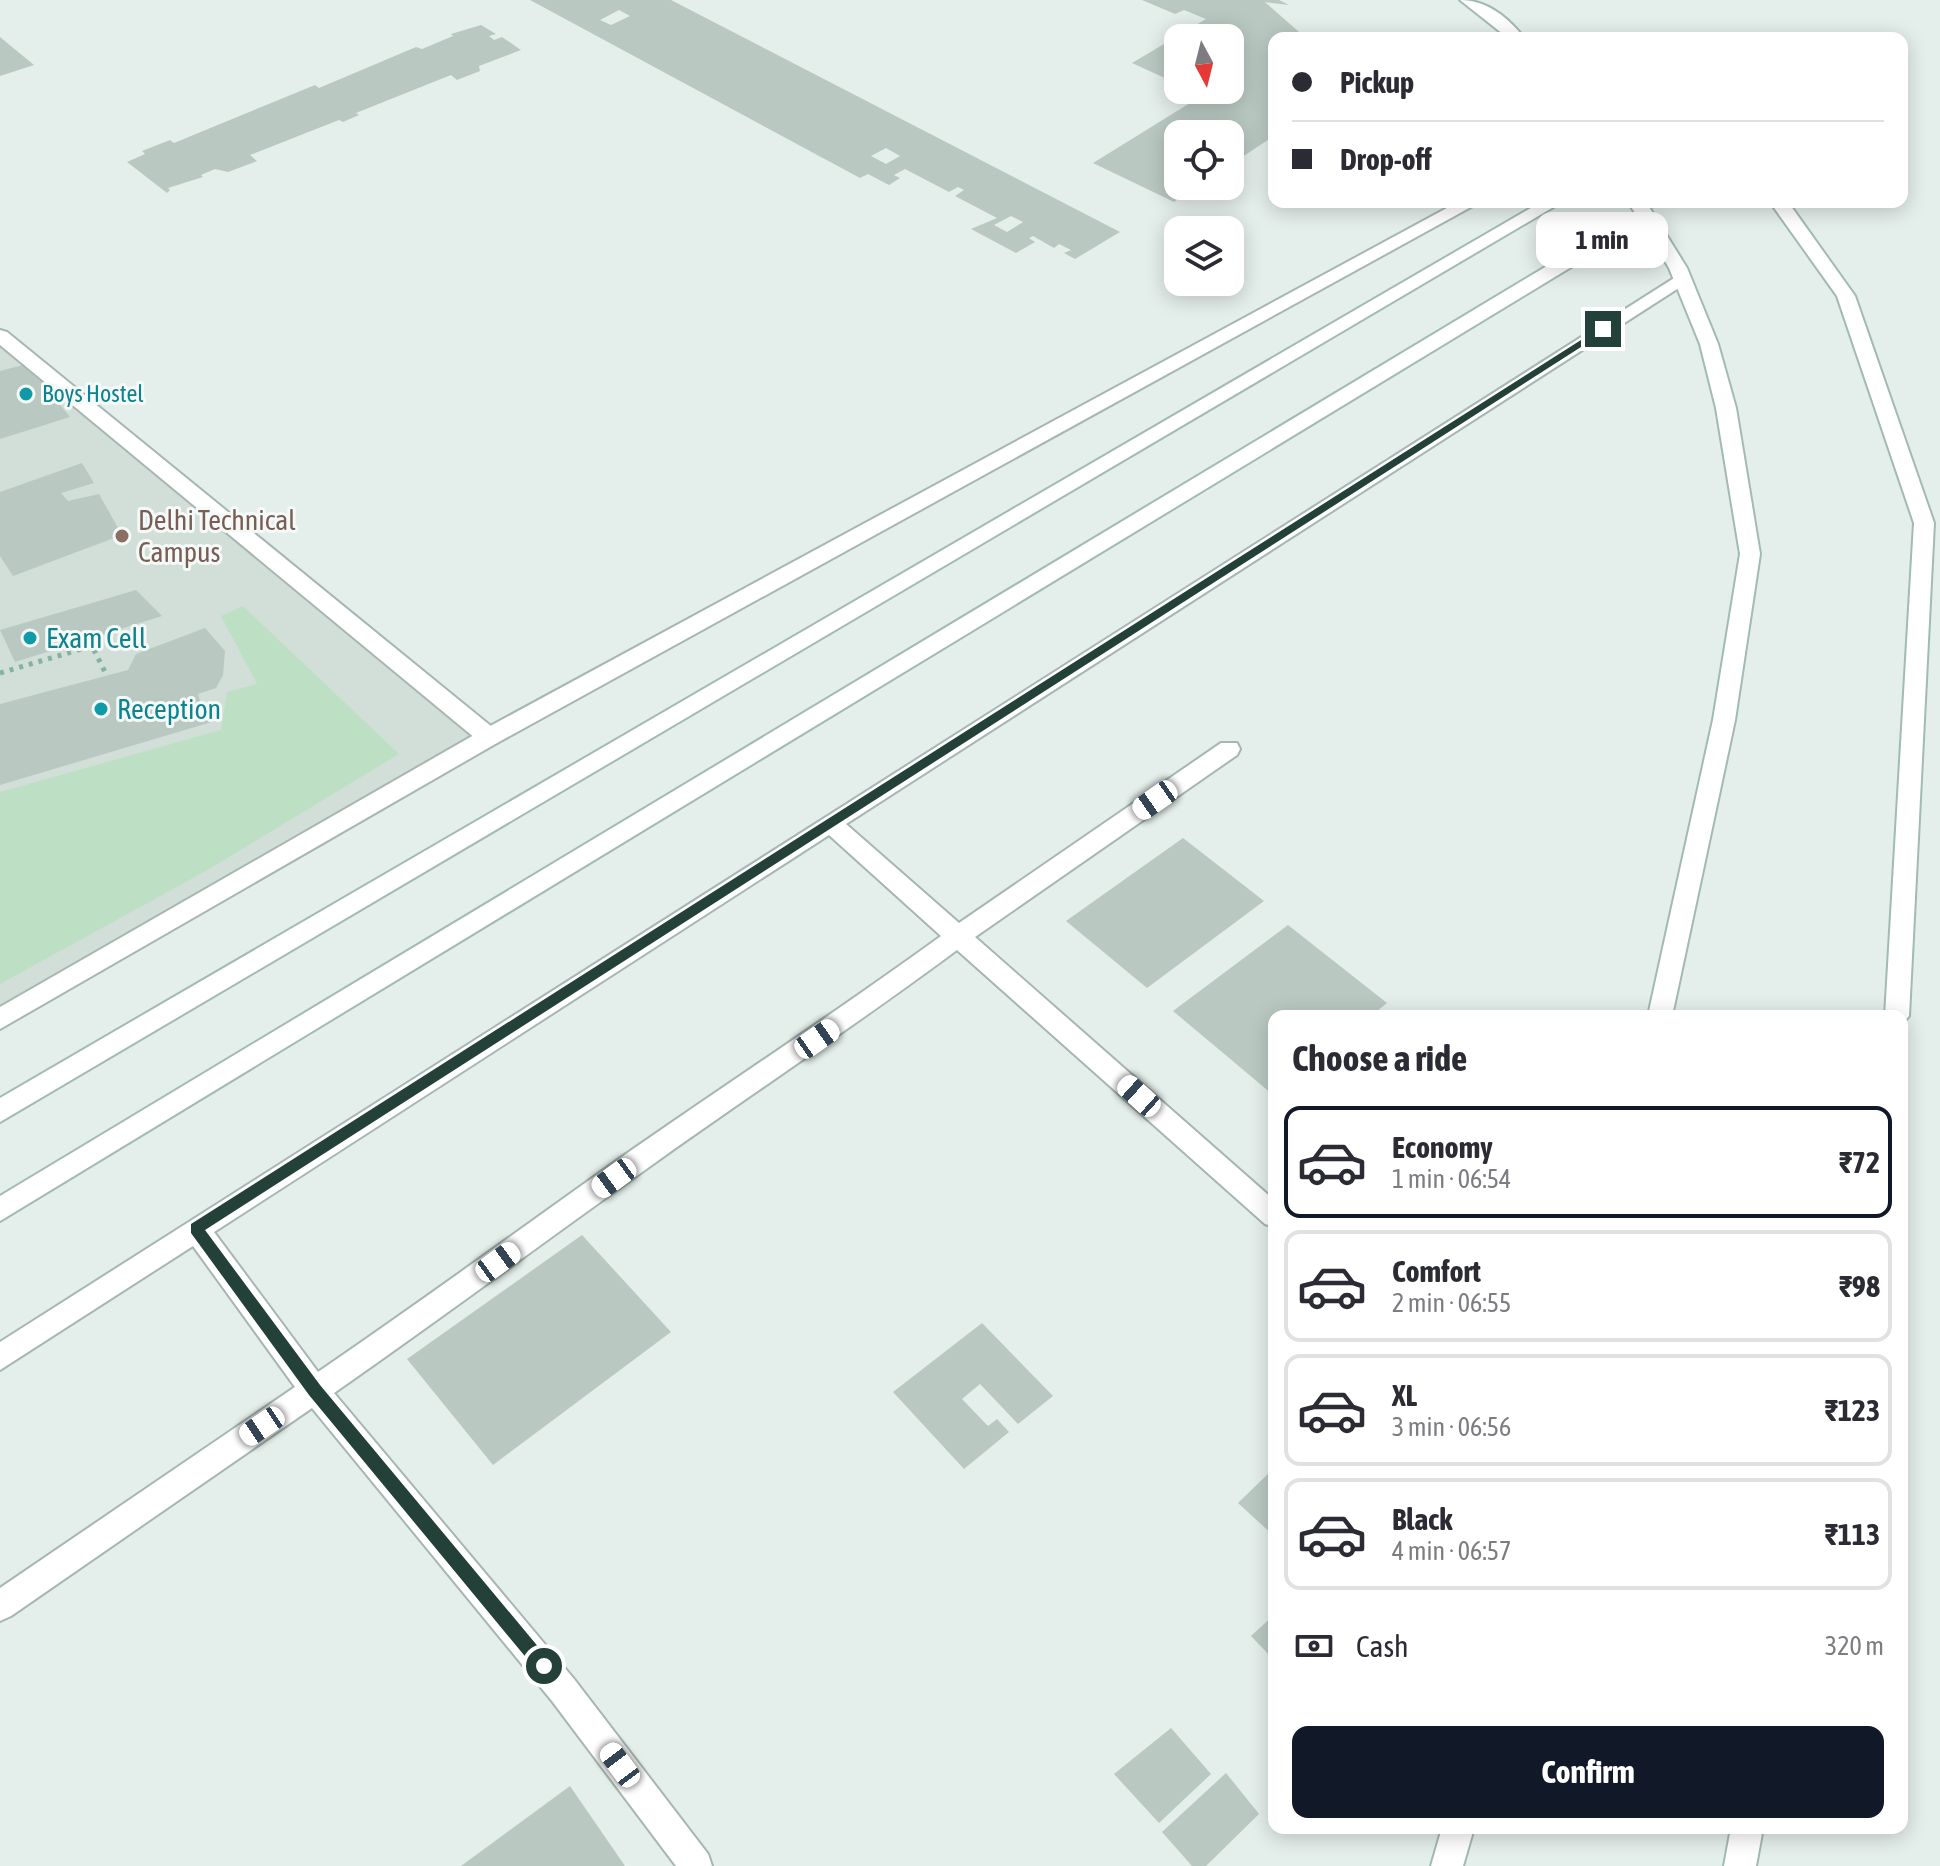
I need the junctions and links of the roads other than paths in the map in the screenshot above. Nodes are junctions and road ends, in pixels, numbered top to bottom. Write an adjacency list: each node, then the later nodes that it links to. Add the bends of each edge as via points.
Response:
1 (1468, 0): 2 (street)
2 (1511, 32)
3 (1460, 208): 10 (street)
4 (1543, 208): 17 (street)
5 (1642, 208): 7 (street); 18 (street)
6 (1783, 208): 9 (street, via 1846,296 1922,508)
7 (1682, 278): 12 (street); 14 (street, via 1709,344 1726,408 1750,554 1724,720)
8 (0, 336): 10 (street)
9 (1932, 523): 15 (street)
10 (489, 737): 16 (street)
11 (1229, 749): 13 (street)
12 (830, 823): 13 (street); 20 (street)
13 (958, 936): 19 (street); 22 (street)
14 (1661, 1010)
15 (1897, 1010)
16 (0, 1019)
17 (0, 1111)
18 (0, 1210)
19 (1268, 1211)
20 (196, 1229): 21 (street); 22 (street)
21 (0, 1357)
22 (314, 1390): 23 (street); 26 (street, via 563,1690)
23 (0, 1606)
24 (1456, 1834): 27 (street)
25 (1746, 1834): 28 (street)
26 (696, 1866)
27 (1447, 1866)
28 (1740, 1866)

